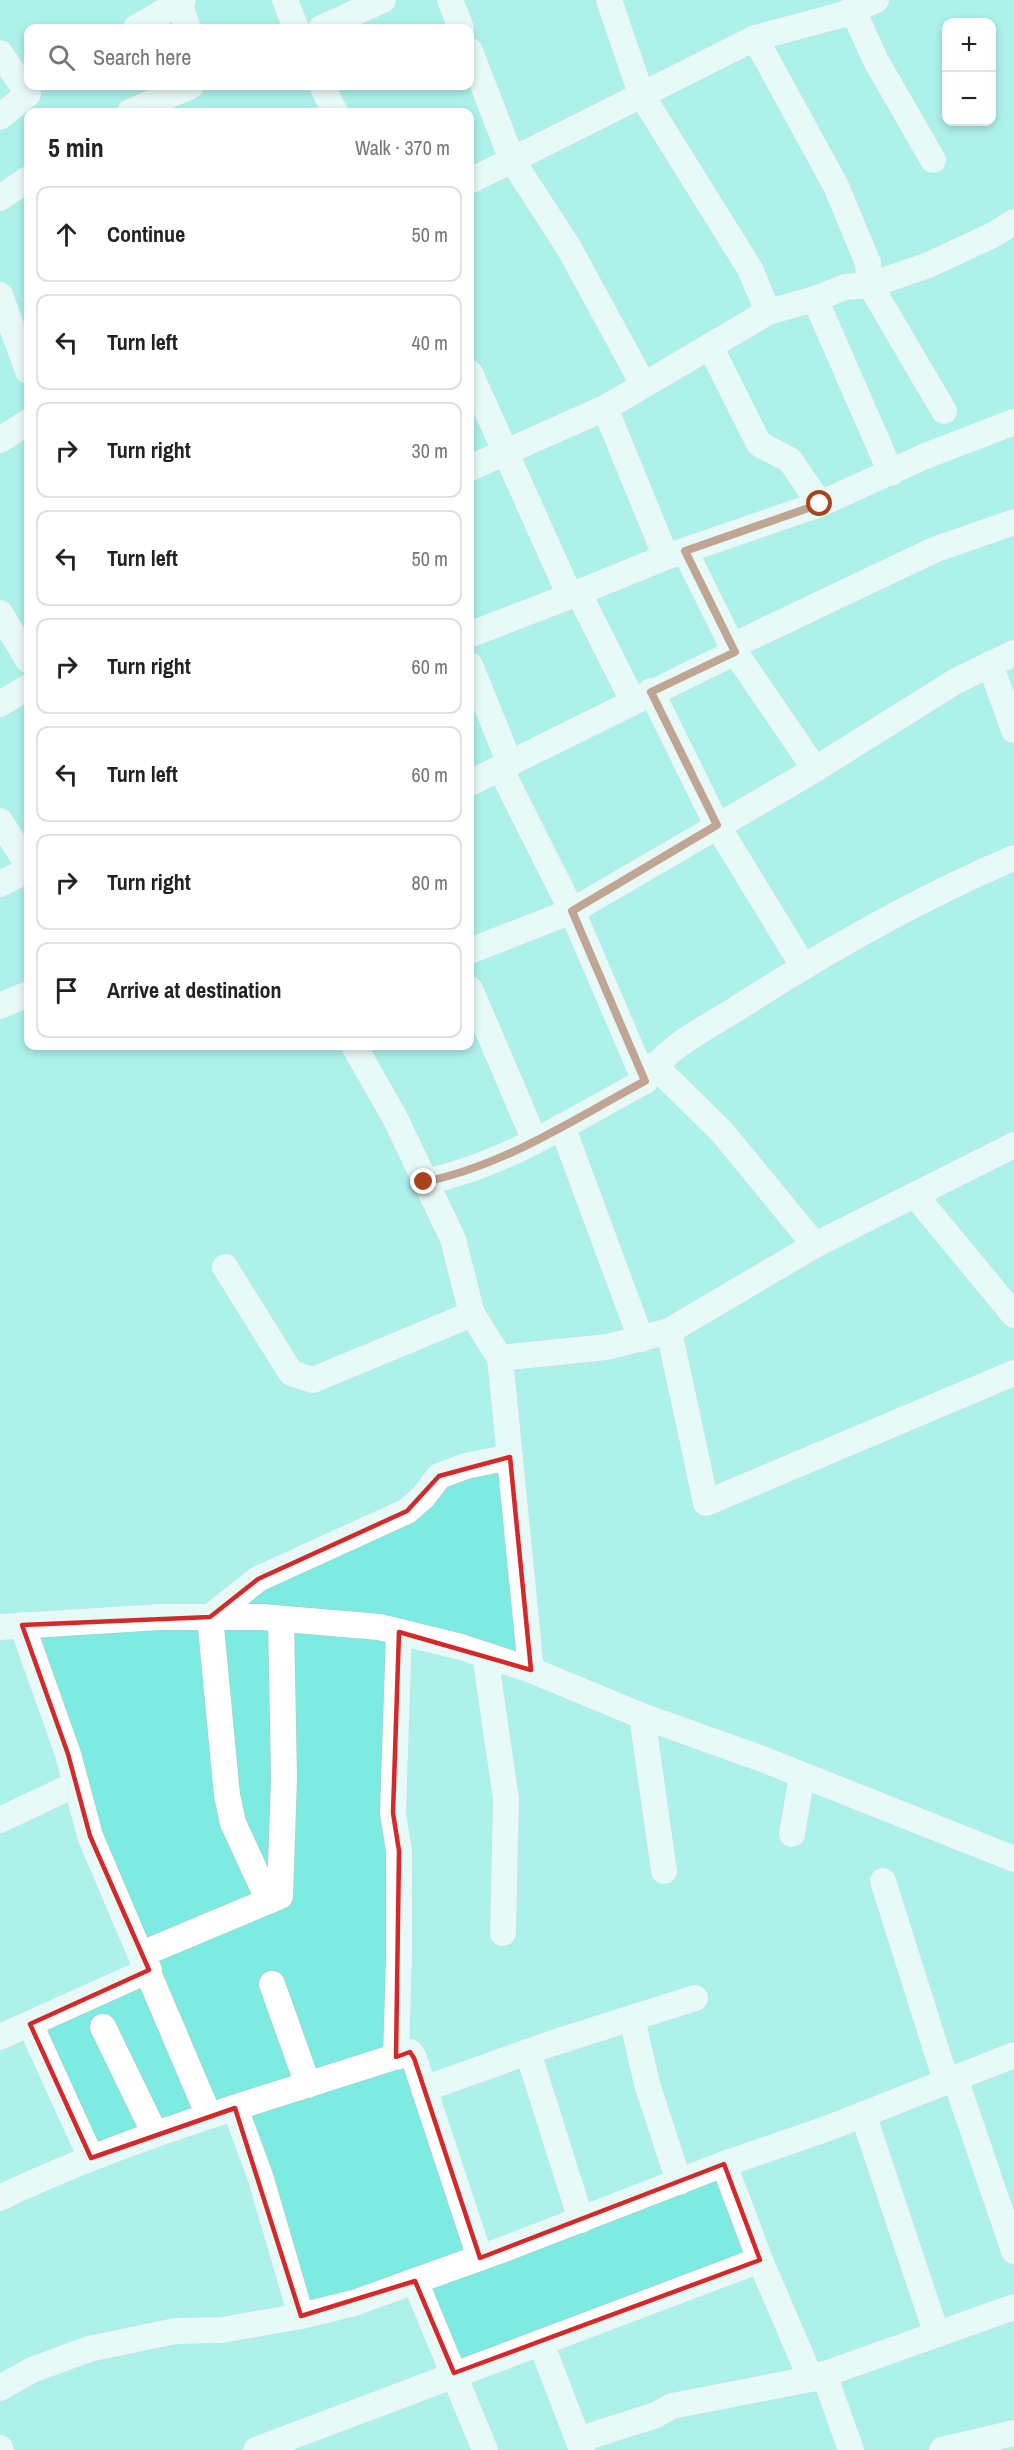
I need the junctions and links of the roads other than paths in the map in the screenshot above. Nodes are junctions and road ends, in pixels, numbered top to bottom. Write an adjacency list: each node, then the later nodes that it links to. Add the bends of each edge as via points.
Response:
1 (285, 0): 9 (street)
2 (383, 0): 10 (street)
3 (450, 0): 11 (street)
4 (609, 0): 18 (street)
5 (180, 1): 7 (street); 8 (street)
6 (861, 4): 12 (street); 24 (street, via 876,60)
7 (143, 24)
8 (188, 24)
9 (294, 24)
10 (330, 24)
11 (459, 24)
12 (755, 39): 18 (street); 29 (street, via 836,186 868,263)
13 (0, 52): 15 (street)
14 (474, 61): 23 (street)
15 (24, 82)
16 (184, 90): 20 (street)
17 (324, 90): 21 (street)
18 (641, 94): 23 (street); 32 (street, via 750,269)
19 (36, 97): 22 (street)
20 (155, 107)
21 (332, 108)
22 (0, 117)
23 (512, 160): 25 (street); 36 (street, via 569,248)
24 (933, 160)
25 (474, 179)
26 (24, 182): 27 (street)
27 (0, 198)
28 (1014, 222): 29 (street, via 926,266)
29 (870, 285): 31 (street, via 845,287); 38 (street)
30 (0, 295): 34 (street)
31 (815, 299): 32 (street); 44 (street)
32 (768, 312): 33 (street)
33 (710, 346): 36 (street); 45 (street, via 759,444 790,460)
34 (24, 360)
35 (474, 382): 42 (street)
36 (644, 384): 37 (street)
37 (605, 408): 42 (street); 47 (street)
38 (944, 411)
39 (1014, 422): 44 (street, via 923,457)
40 (24, 425): 41 (street)
41 (0, 440)
42 (507, 452): 43 (street); 48 (street)
43 (474, 466)
44 (891, 474): 45 (street)
45 (820, 504): 47 (street)
46 (1014, 522): 51 (street, via 934,550)
47 (675, 554): 48 (street); 51 (street)
48 (574, 594): 50 (street); 57 (street)
49 (0, 613): 53 (street)
50 (474, 635)
51 (733, 649): 57 (street); 61 (street)
52 (1014, 652): 54 (street)
53 (24, 653)
54 (990, 664): 59 (street); 61 (street)
55 (474, 677): 60 (street)
56 (24, 689): 58 (street)
57 (642, 696): 60 (street); 64 (street)
58 (0, 704)
59 (1014, 730)
60 (505, 766): 62 (street); 69 (street)
61 (815, 769): 64 (street)
62 (474, 781)
63 (0, 820): 66 (street)
64 (717, 825): 69 (street); 71 (street)
65 (1014, 858): 71 (street)
66 (24, 861)
67 (24, 870): 68 (street)
68 (0, 884)
69 (572, 911): 70 (street); 76 (street)
70 (474, 949)
71 (803, 966): 76 (street, via 696,1034)
72 (24, 996): 74 (street)
73 (474, 998): 78 (street)
74 (0, 1006)
75 (356, 1050): 80 (street, via 394,1116)
76 (649, 1073): 77 (street); 82 (street, via 722,1132)
77 (562, 1126): 78 (street); 87 (street)
78 (535, 1141): 80 (street, via 453,1176)
79 (1014, 1145): 81 (street)
80 (424, 1182): 84 (street, via 453,1239)
81 (915, 1195): 82 (street); 85 (street)
82 (815, 1245): 86 (street)
83 (225, 1267): 84 (street, via 291,1373 313,1380)
84 (472, 1314): 88 (street)
85 (1014, 1315)
86 (669, 1332): 87 (street); 89 (street, via 706,1503)
87 (641, 1339): 88 (street, via 607,1347)
88 (500, 1358): 90 (street)
89 (1014, 1373)
90 (510, 1457): 91 (street, via 439,1476 406,1511 258,1579); 96 (street)
91 (210, 1617): 92 (street); 93 (street); 105 (street, via 227,1795 233,1822)
92 (281, 1619): 94 (street); 105 (street, via 284,1778 280,1896)
93 (11, 1626): 99 (street)
94 (399, 1632): 95 (street); 116 (street, via 393,1813 399,1851)
95 (486, 1655): 96 (street); 106 (street, via 506,1798)
96 (531, 1670): 97 (street)
97 (642, 1716): 98 (street); 103 (street)
98 (802, 1775): 101 (street); 102 (street)
99 (76, 1784): 100 (street); 107 (street, via 90,1836)
100 (0, 1820)
101 (792, 1834)
102 (1014, 1859)
103 (664, 1871)
104 (883, 1881): 117 (street)
105 (269, 1901): 107 (street)
106 (503, 1933)
107 (145, 1962): 111 (street); 122 (street)
108 (273, 1984): 118 (street)
109 (695, 1998): 110 (street)
110 (632, 2018): 114 (street); 126 (street, via 647,2084)
111 (30, 2024): 113 (street); 124 (street)
112 (103, 2027): 123 (street)
113 (0, 2037)
114 (528, 2052): 119 (street); 128 (street)
115 (1014, 2055): 117 (street)
116 (396, 2057): 118 (street); 119 (street, via 410,2052)
117 (950, 2080): 121 (street); 129 (street)
118 (308, 2085): 120 (street)
119 (424, 2089): 130 (street)
120 (235, 2108): 122 (street); 134 (street, via 261,2180)
121 (863, 2114): 125 (street); 135 (street)
122 (209, 2116): 123 (street)
123 (155, 2134): 124 (street)
124 (92, 2158): 127 (street)
125 (724, 2164): 126 (street); 131 (street)
126 (679, 2182): 128 (street)
127 (0, 2198)
128 (581, 2220): 130 (street)
129 (1014, 2251)
130 (480, 2259): 132 (street)
131 (760, 2260): 136 (street); 138 (street)
132 (415, 2281): 134 (street, via 354,2303); 137 (street)
133 (1014, 2307): 135 (street)
134 (301, 2316): 139 (street, via 222,2330 176,2331 88,2349 32,2370)
135 (937, 2335): 138 (street)
136 (541, 2343): 137 (street); 141 (street)
137 (454, 2373): 142 (street); 143 (street)
138 (818, 2377): 141 (street, via 672,2406); 144 (street)
139 (0, 2388)
140 (1013, 2436): 145 (street)
141 (580, 2445)
142 (256, 2450)
143 (485, 2450)
144 (851, 2450)
145 (942, 2450)

